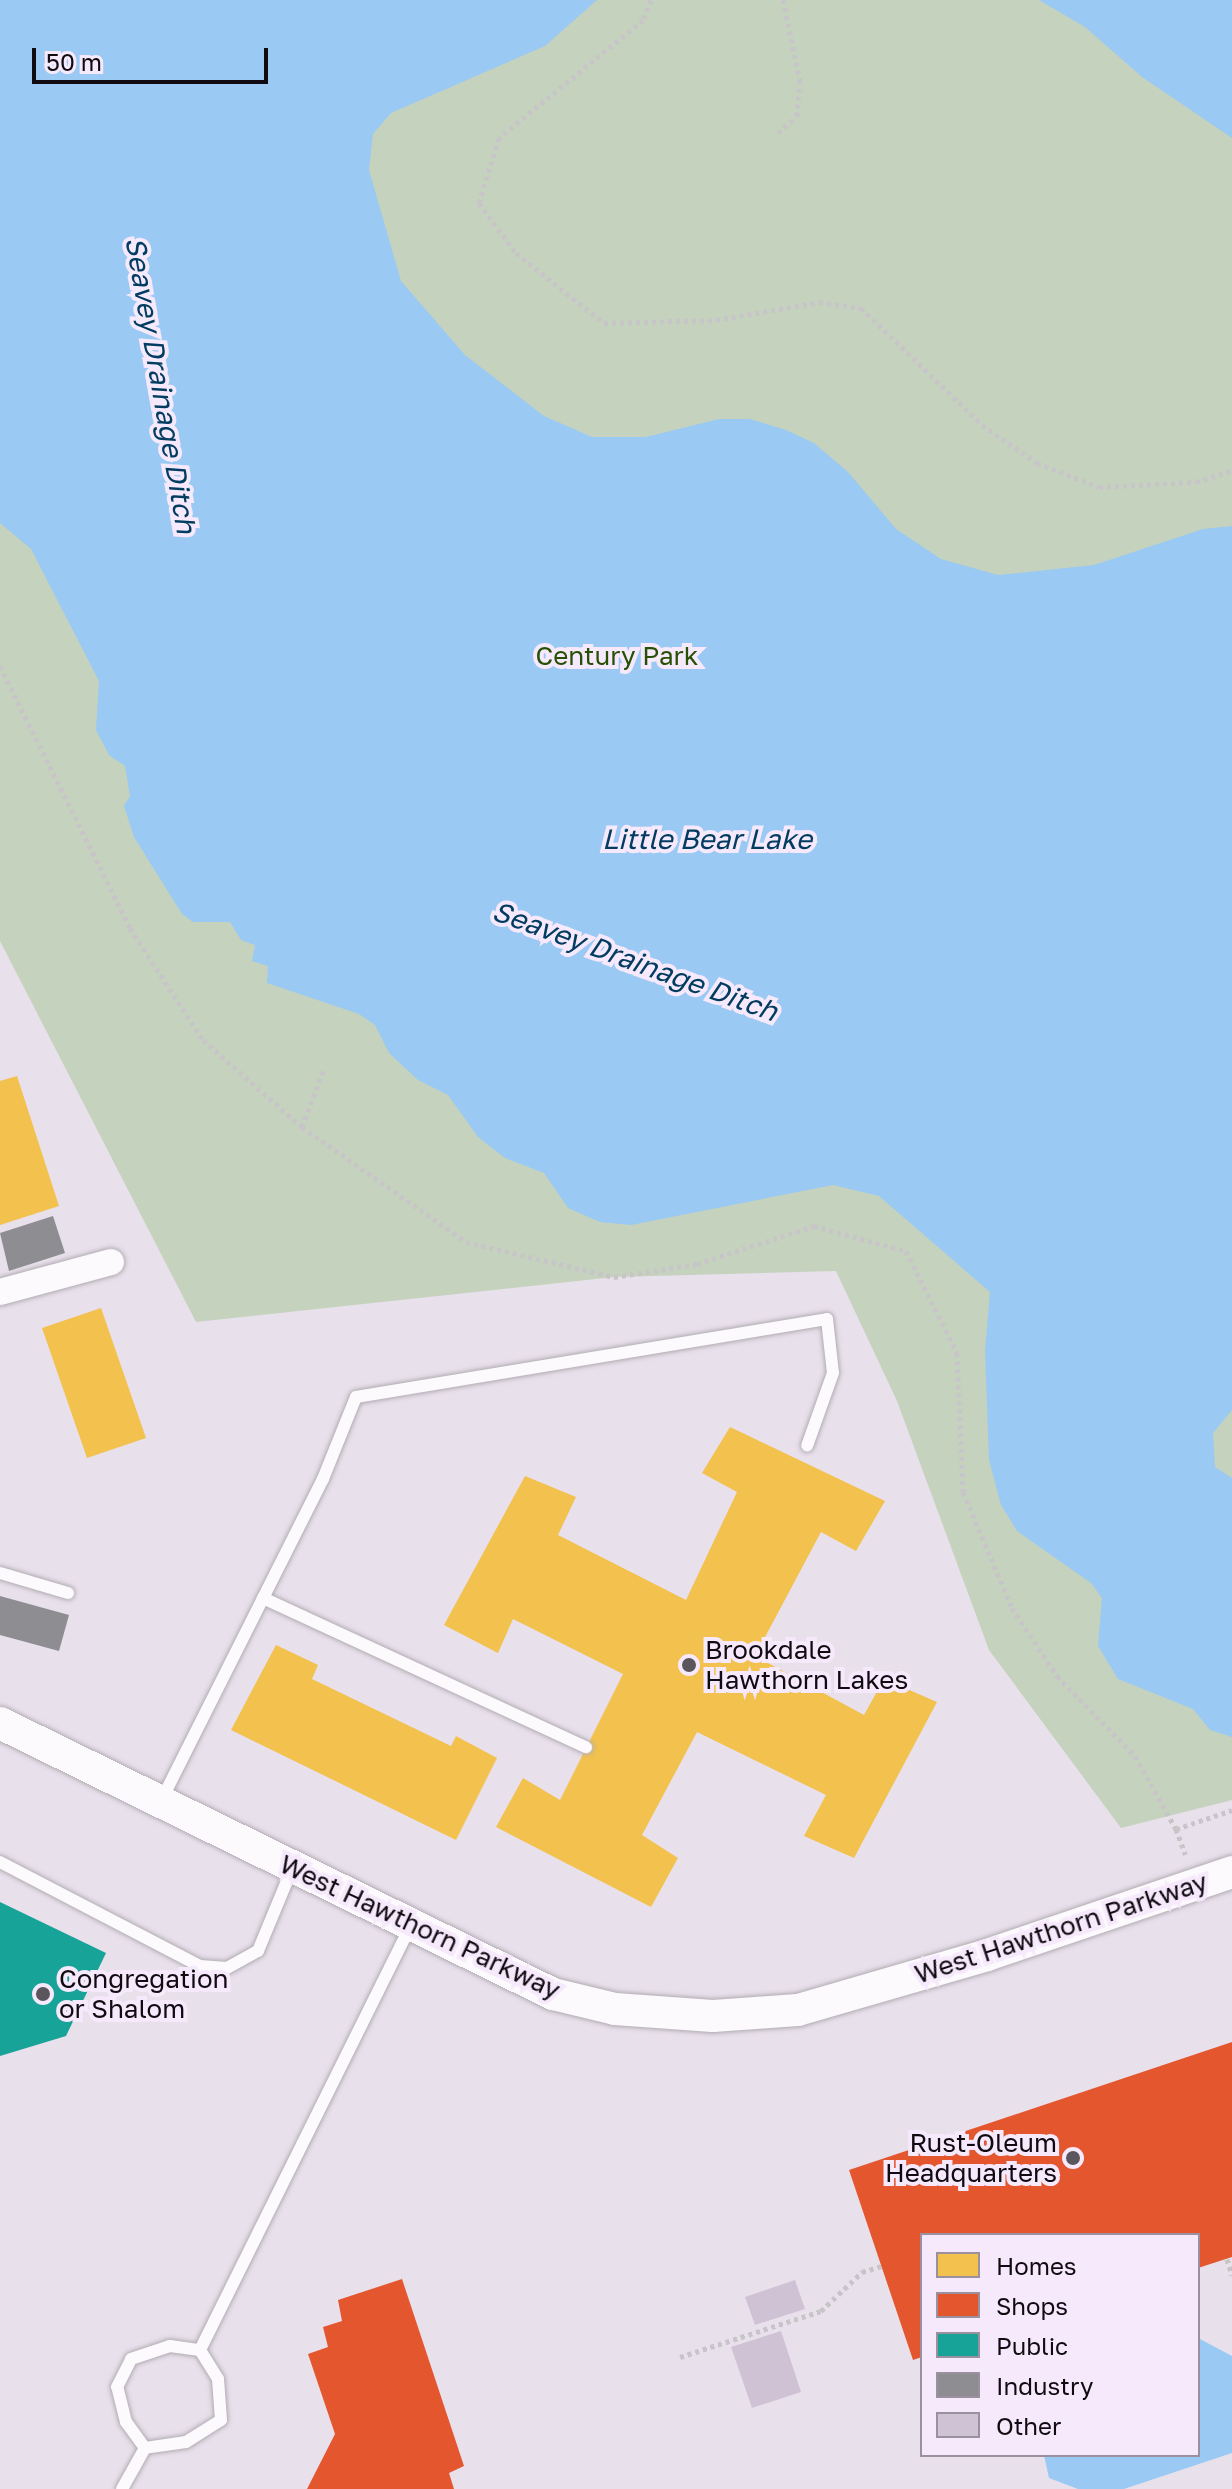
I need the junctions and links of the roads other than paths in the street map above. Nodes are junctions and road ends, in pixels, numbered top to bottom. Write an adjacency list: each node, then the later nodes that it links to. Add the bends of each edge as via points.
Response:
1 (111, 1262): 2 (street)
2 (0, 1292)
3 (807, 1446): 6 (lane, via 833,1373 827,1319 356,1397 323,1479)
4 (0, 1573): 5 (lane)
5 (68, 1593)
6 (263, 1598): 8 (lane); 9 (lane)
7 (0, 1723): 9 (street, West Hawthorn Parkway)
8 (586, 1747)
9 (161, 1801): 11 (street, West Hawthorn Parkway)
10 (0, 1862): 11 (lane, via 200,1966 227,1968 258,1951)
11 (293, 1867): 13 (street, West Hawthorn Parkway)
12 (1232, 1872): 13 (street, West Hawthorn Parkway, via 987,1955 798,2010 713,2016 615,2009 553,1994)
13 (411, 1925): 14 (lane)
14 (200, 2350): 15 (lane, via 218,2379 221,2420 186,2442); 15 (lane, via 170,2346 131,2359 117,2387 126,2422)
15 (145, 2448): 16 (lane)
16 (122, 2489)

